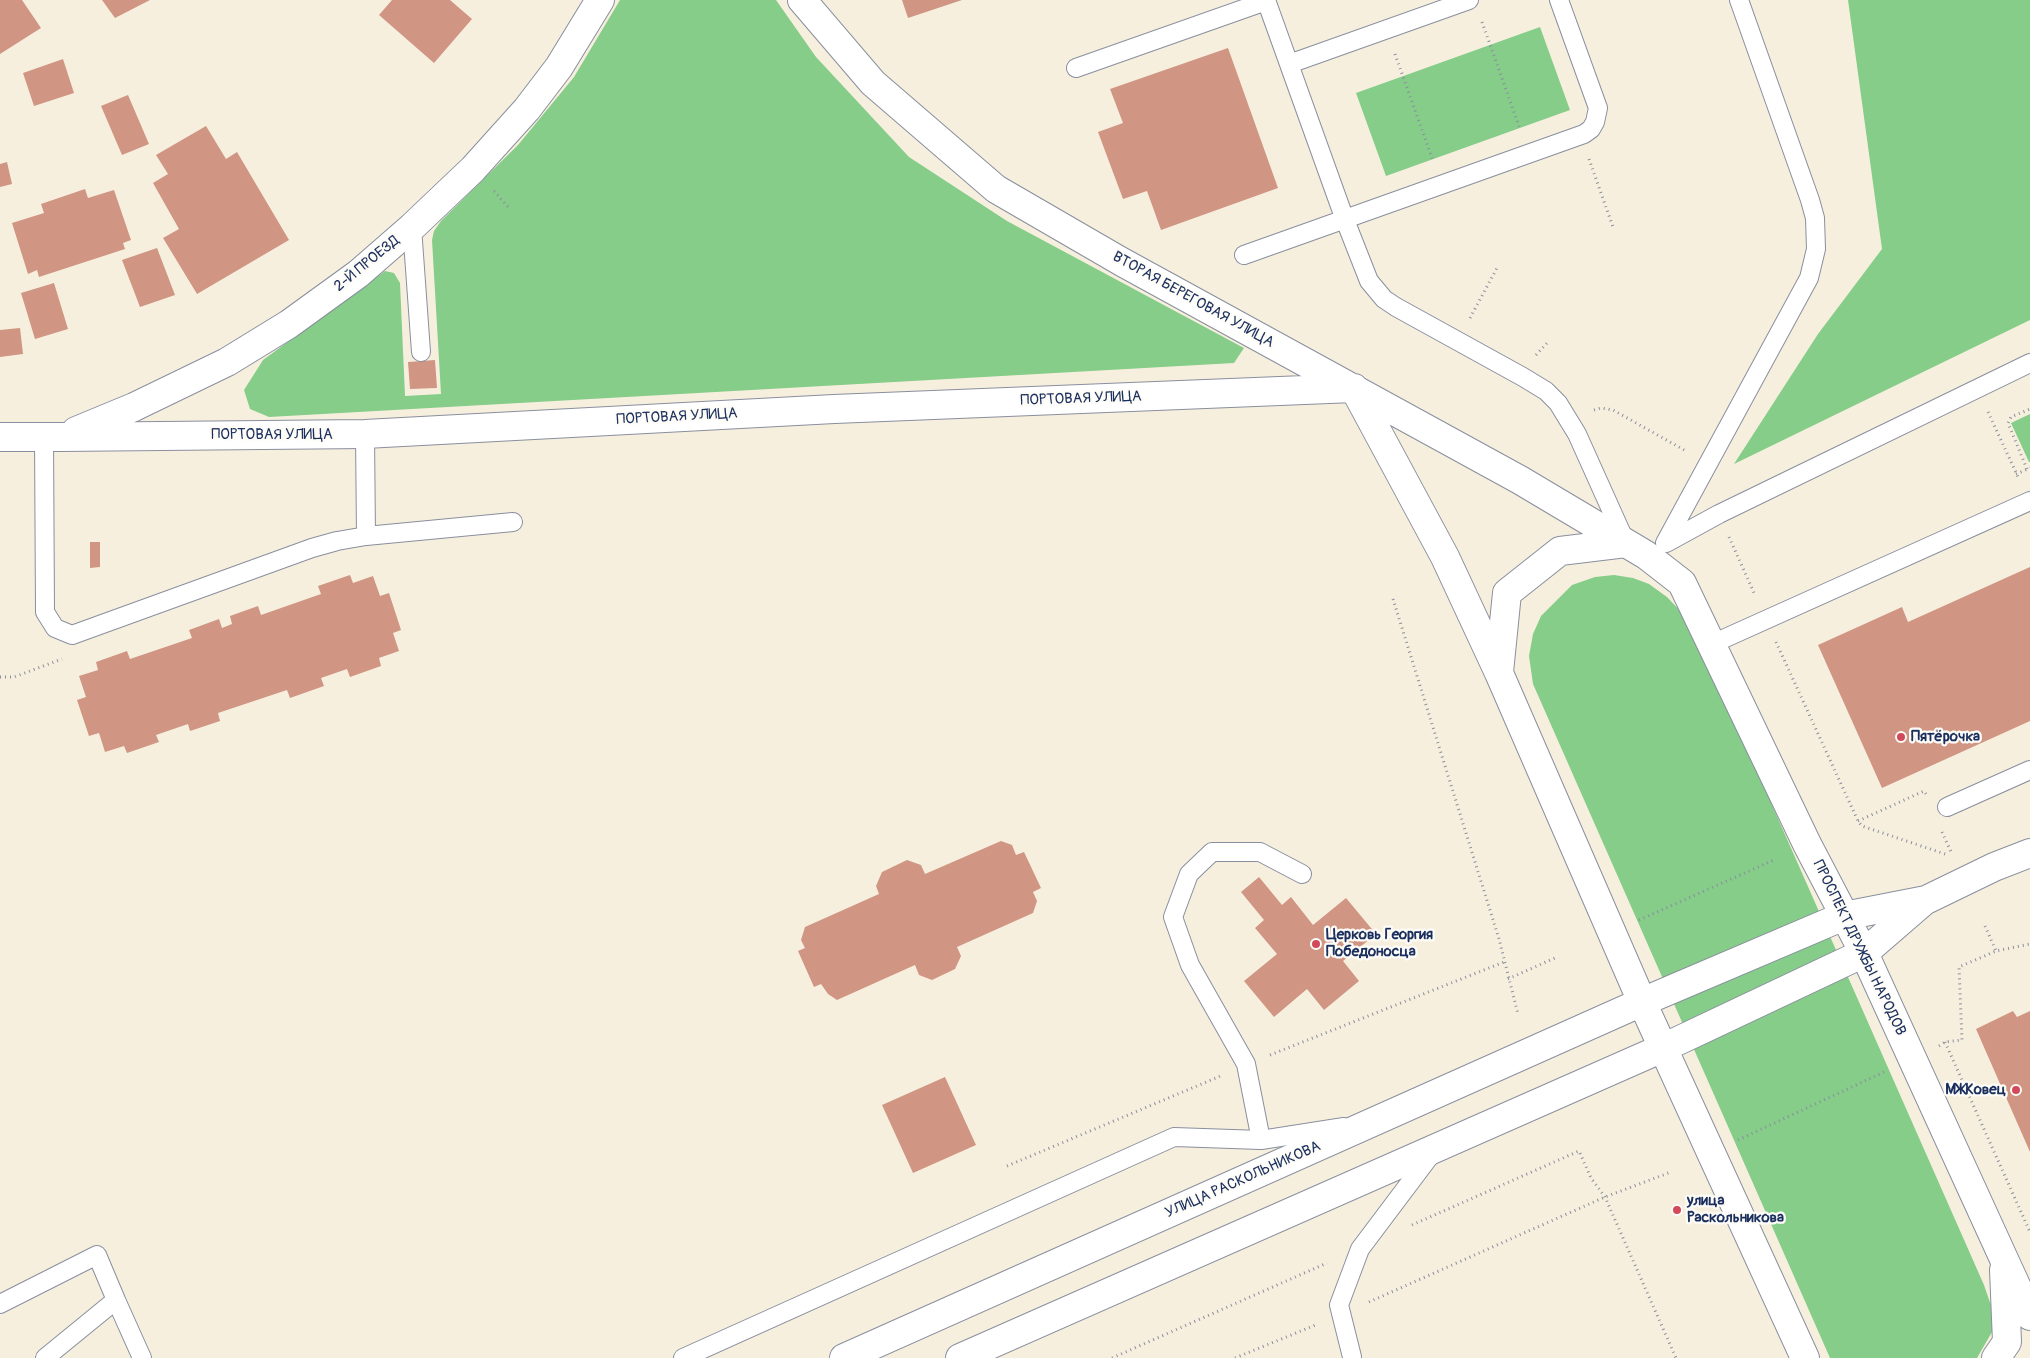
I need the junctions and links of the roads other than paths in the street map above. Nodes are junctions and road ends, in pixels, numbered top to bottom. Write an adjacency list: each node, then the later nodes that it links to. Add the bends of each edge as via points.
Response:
1 (600, 0): 10 (street, 2-Й ПРОЕЗД, via 559,67 527,109 473,169)
2 (802, 0): 14 (street, ВТОРАЯ БЕРЕГОВАЯ УЛИЦА, via 873,83 996,189 1122,262)
3 (1266, 0): 7 (lane); 8 (lane)
4 (1469, 0): 7 (lane)
5 (1560, 0): 9 (lane, via 1598,108 1591,129 1580,136)
6 (1739, 0): 21 (lane, via 1810,200 1815,218 1816,249 1809,278 1708,463)
7 (1289, 64): 9 (lane)
8 (1076, 68)
9 (1344, 220): 11 (lane); 21 (lane, via 1362,267 1380,294 1396,307 1546,391 1558,403)
10 (412, 226): 12 (lane); 17 (street, 2-Й ПРОЕЗД, via 358,274 289,324 227,362 134,408)
11 (1244, 255)
12 (422, 352)
13 (2030, 363): 21 (lane)
14 (1354, 388): 15 (street, ПОРТОВАЯ УЛИЦА, via 834,408); 21 (street, ВТОРАЯ БЕРЕГОВАЯ УЛИЦА); 24 (street, via 1445,557)
15 (365, 434): 17 (street, ПОРТОВАЯ УЛИЦА); 20 (lane)
16 (0, 437): 17 (street, ПОРТОВАЯ УЛИЦА)
17 (52, 437): 20 (lane, via 45,612 48,621 62,633 84,632 312,548)
18 (2029, 501): 23 (lane)
19 (513, 522): 20 (lane)
20 (366, 536)
21 (1646, 547): 22 (street, ВТОРАЯ БЕРЕГОВАЯ УЛИЦА); 24 (street, via 1560,551 1508,593)
22 (1682, 583): 23 (street, ПРОСПЕКТ ДРУЖБЫ НАРОДОВ)
23 (1712, 644): 30 (street, ПРОСПЕКТ ДРУЖБЫ НАРОДОВ)
24 (1499, 674): 32 (street)
25 (2030, 770): 26 (lane)
26 (1947, 807)
27 (2030, 853): 29 (street)
28 (1302, 874): 35 (lane, via 1260,852 1212,852 1189,874 1173,917 1190,965 1246,1064)
29 (1926, 900): 30 (street, УЛИЦА РАСКОЛЬНИКОВА); 31 (street)
30 (1844, 916): 31 (street, ПРОСПЕКТ ДРУЖБЫ НАРОДОВ); 32 (street, УЛИЦА РАСКОЛЬНИКОВА)
31 (1864, 953): 33 (street); 37 (street, ПРОСПЕКТ ДРУЖБЫ НАРОДОВ)
32 (1642, 1002): 33 (street); 34 (street, УЛИЦА РАСКОЛЬНИКОВА)
33 (1664, 1046): 36 (street); 41 (street)
34 (1371, 1123): 35 (lane); 45 (street, УЛИЦА РАСКОЛЬНИКОВА)
35 (1261, 1140): 44 (lane, via 1174,1137)
36 (1436, 1147): 46 (street); 47 (lane, via 1360,1249 1339,1305)
37 (2003, 1257): 40 (street, ПРОСПЕКТ ДРУЖБЫ НАРОДОВ); 48 (street, via 2007,1342)
38 (116, 1300): 39 (lane, via 97,1255); 42 (lane); 43 (lane)
39 (0, 1304)
40 (2030, 1316)
41 (1806, 1353)
42 (45, 1358)
43 (142, 1358)
44 (683, 1358)
45 (844, 1358)
46 (960, 1358)
47 (1352, 1358)
48 (1996, 1358)

